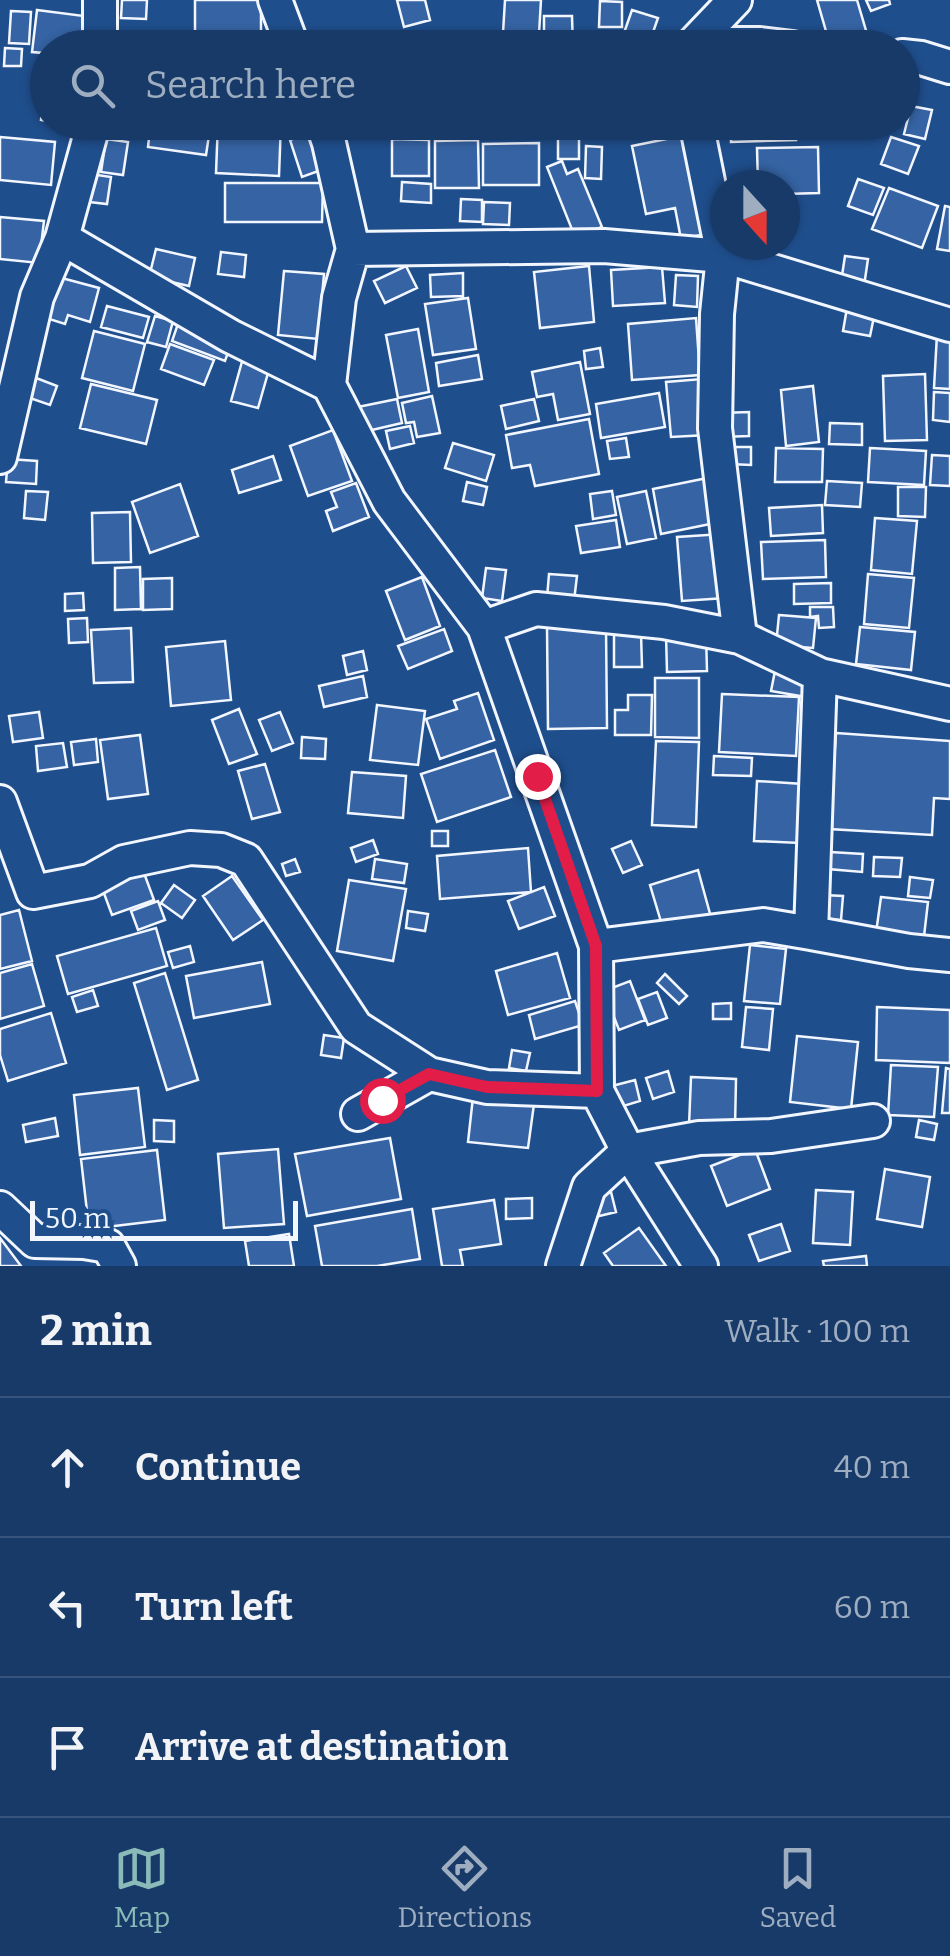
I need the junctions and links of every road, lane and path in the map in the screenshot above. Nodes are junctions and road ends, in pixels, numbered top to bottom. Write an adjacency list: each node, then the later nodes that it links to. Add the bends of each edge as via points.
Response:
1 (100, 0): 4 (street)
2 (275, 0): 5 (street)
3 (730, 1): 6 (street)
4 (100, 30)
5 (286, 30)
6 (706, 30)
7 (920, 58): 8 (street)
8 (950, 68)
9 (89, 140): 13 (street)
10 (329, 140): 14 (street)
11 (699, 140): 12 (street)
12 (710, 194)
13 (62, 238): 19 (street); 20 (street, via 37,297)
14 (352, 249): 15 (street, via 604,246); 19 (street)
15 (710, 255)
16 (722, 260): 22 (street, via 715,428)
17 (735, 260): 18 (street)
18 (950, 325)
19 (328, 385): 21 (street, via 389,501)
20 (0, 457)
21 (484, 627): 22 (street, via 536,609); 27 (street)
22 (740, 637): 23 (street)
23 (820, 675): 24 (street); 26 (street)
24 (950, 704)
25 (0, 802): 29 (street, via 33,892 190,848 246,860 356,1027)
26 (811, 933): 27 (street, via 763,926); 28 (street)
27 (596, 946): 30 (street)
28 (950, 954)
29 (429, 1074): 30 (street, via 487,1087); 31 (street)
30 (597, 1091): 33 (street)
31 (358, 1114)
32 (873, 1122): 33 (street)
33 (628, 1151): 36 (street, via 589,1187); 37 (street)
34 (0, 1208): 35 (street, via 34,1241 108,1246)
35 (120, 1266)
36 (563, 1266)
37 (701, 1266)

